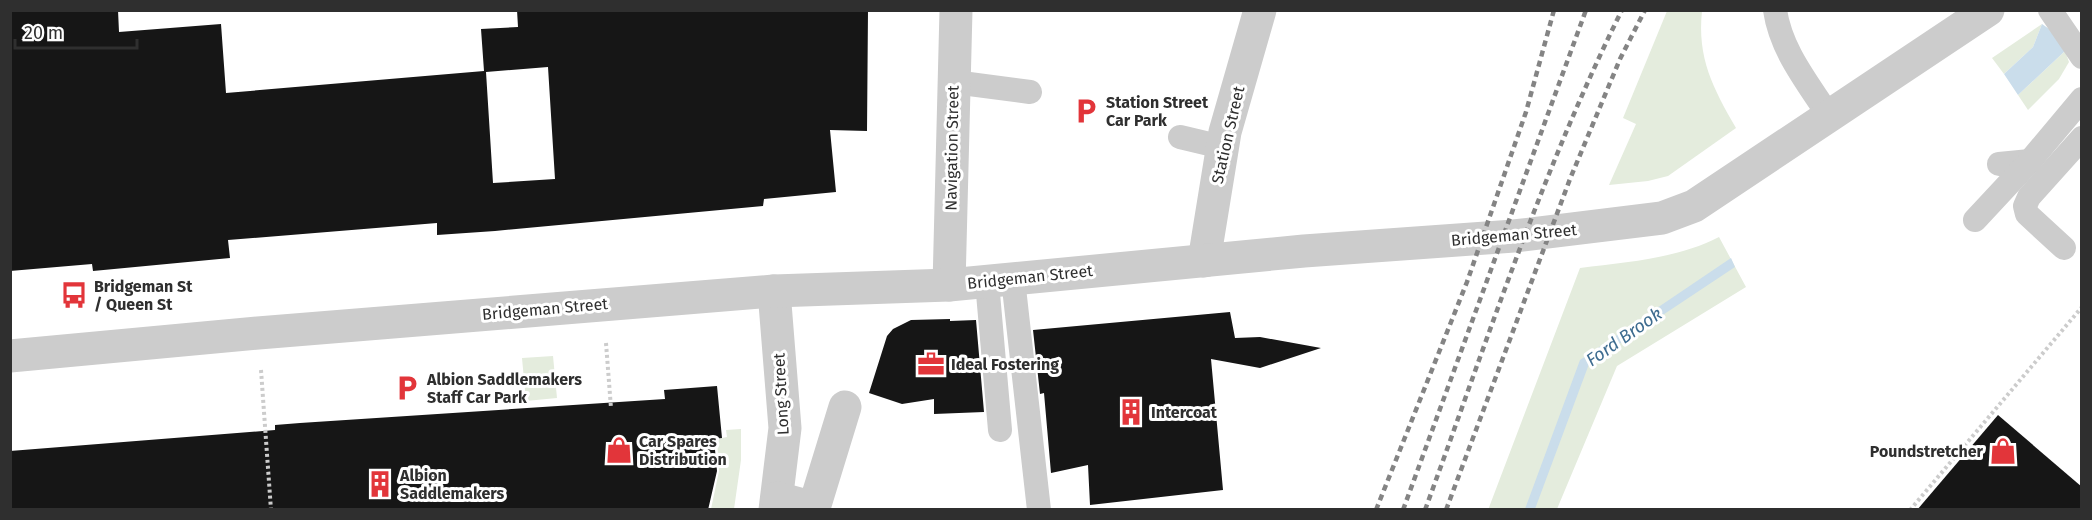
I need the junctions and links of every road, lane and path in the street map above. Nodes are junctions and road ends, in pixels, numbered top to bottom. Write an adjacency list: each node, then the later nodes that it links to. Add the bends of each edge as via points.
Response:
1 (956, 10): 7 (street, Navigation Street)
2 (1260, 10): 13 (street, Station Street)
3 (1775, 10): 10 (lane, via 1790,57)
4 (1988, 10): 10 (street, Bridgeman Street)
5 (2050, 10): 6 (lane)
6 (2082, 57)
7 (954, 82): 8 (lane); 20 (street, Navigation Street)
8 (1030, 92)
9 (2082, 99): 14 (lane)
10 (1829, 116): 18 (street, Bridgeman Street, via 1694,206 1662,218 1514,236)
11 (1180, 137): 13 (lane)
12 (2082, 138): 17 (lane, via 2025,206 2027,214)
13 (1222, 147): 18 (street, Station Street)
14 (2030, 160): 15 (lane); 16 (lane)
15 (1999, 164)
16 (1975, 220)
17 (2064, 248)
18 (1203, 261): 19 (street, Bridgeman Street)
19 (1000, 280): 20 (street, Bridgeman Street); 28 (lane); 31 (lane)
20 (949, 285): 21 (street, Bridgeman Street)
21 (774, 291): 22 (street, Bridgeman Street); 29 (street, Long Street, via 785,428)
22 (603, 304): 24 (street, Bridgeman Street); 27 (path)
23 (2082, 308): 32 (path)
24 (258, 333): 25 (street, Bridgeman Street); 30 (path)
25 (10, 356)
26 (845, 407): 29 (street, Long Street, via 814,508)
27 (611, 408)
28 (1000, 430)
29 (776, 504)
30 (271, 510)
31 (1039, 510)
32 (1910, 510)

